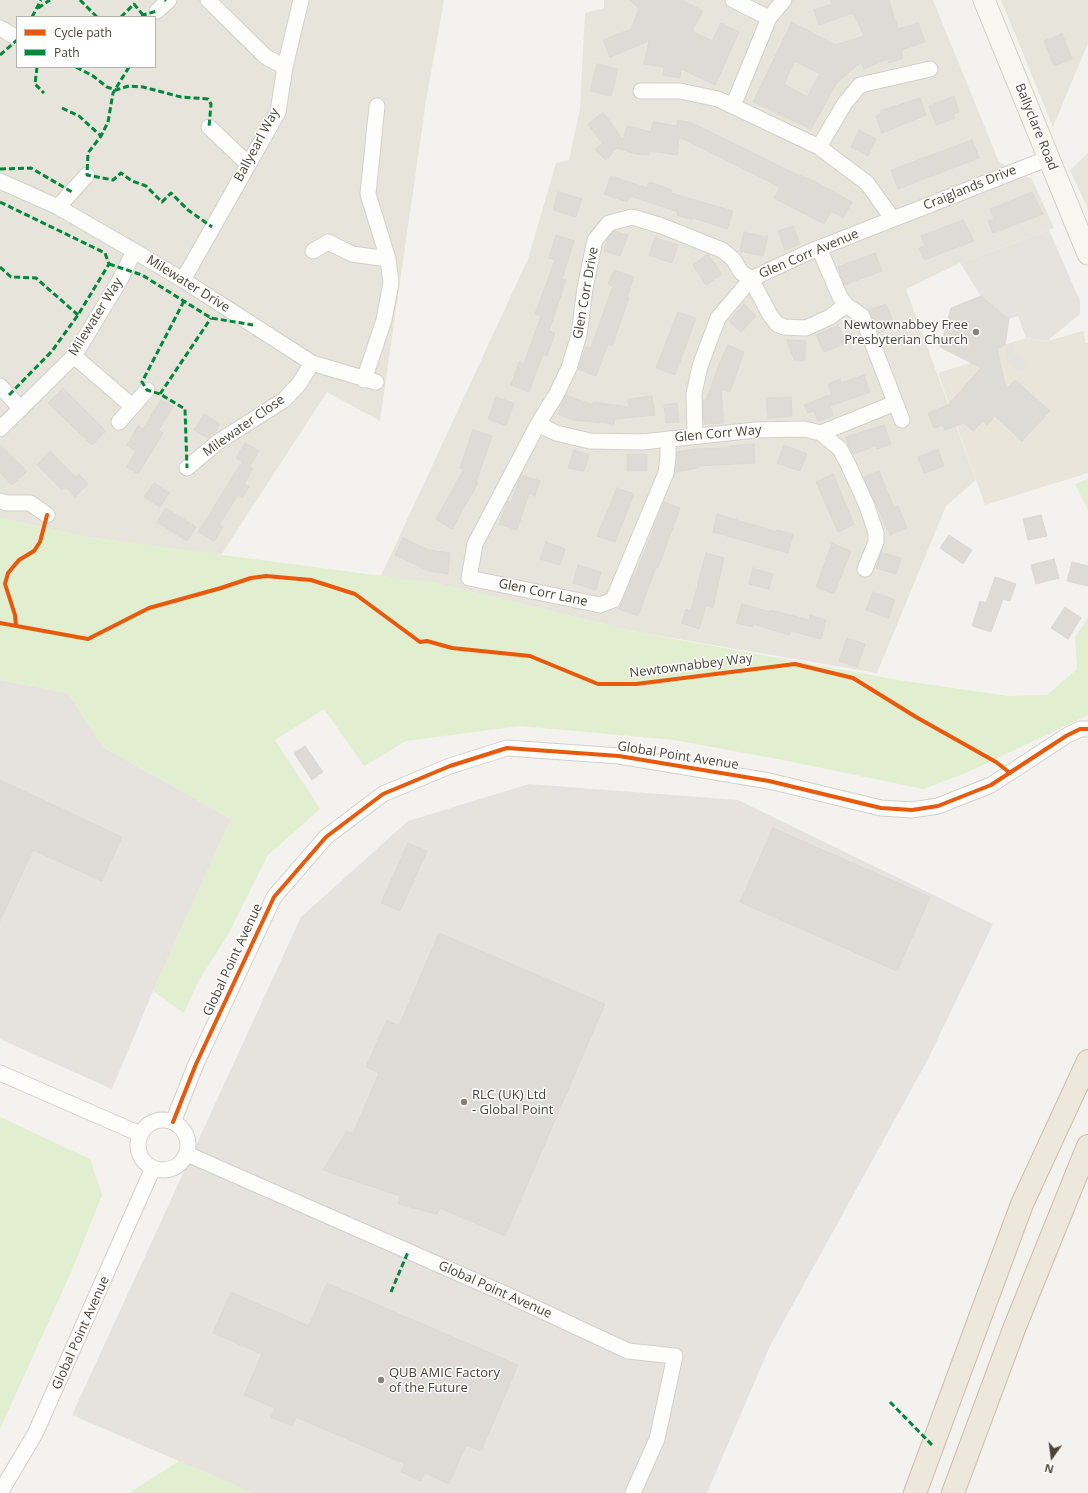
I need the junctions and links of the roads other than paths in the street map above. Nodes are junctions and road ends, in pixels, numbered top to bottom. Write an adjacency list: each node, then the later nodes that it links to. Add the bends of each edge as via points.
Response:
1 (169, 0): 7 (street)
2 (208, 0): 11 (street, via 266,57)
3 (301, 0): 11 (street, Ballyearl Way)
4 (733, 0): 8 (street)
5 (784, 0): 8 (street)
6 (984, 0): 18 (main road, Ballyclare Road)
7 (157, 11)
8 (769, 18): 15 (street)
9 (0, 28): 10 (street)
10 (16, 37)
11 (285, 67): 19 (street, Ballyearl Way, via 278,112)
12 (930, 68): 17 (street, via 860,85 845,103)
13 (641, 91): 15 (street, via 680,91 718,99)
14 (377, 106): 28 (street, via 368,194)
15 (733, 106): 17 (street)
16 (209, 127): 19 (street)
17 (819, 147): 23 (street, via 867,183)
18 (1049, 158): 23 (street, Craiglands Drive); 27 (main road, Ballyclare Road)
19 (248, 164): 30 (street, Ballyearl Way)
20 (86, 175): 22 (street)
21 (0, 181): 22 (street, Milewater Drive)
22 (58, 207): 25 (street, Milewater Drive)
23 (892, 218): 24 (street, Glen Corr Avenue)
24 (819, 248): 29 (street, Glen Corr Avenue); 31 (street)
25 (134, 251): 30 (street, Milewater Drive); 32 (street, Milewater Way, via 120,280)
26 (313, 251): 28 (street, via 328,242 352,254)
27 (1088, 254)
28 (388, 259): 33 (street, Milewater Drive, via 391,283 370,381)
29 (751, 279): 31 (street, Glen Corr Drive, via 770,315 784,328 806,328 830,317); 41 (street, Glen Corr Drive, via 741,272 733,259 709,244 632,217 609,223 595,240 574,354 556,395); 44 (street, Glen Corr Avenue, via 718,318 700,366 694,394)
30 (183, 280): 33 (street, Milewater Drive)
31 (846, 305): 36 (street, via 862,316)
32 (74, 356): 37 (street); 38 (street, Milewater Way)
33 (312, 363): 46 (street, Milewater Close, via 299,384 284,400 218,442)
34 (0, 386): 38 (street)
35 (147, 390): 37 (street)
36 (895, 402): 39 (street); 43 (street)
37 (132, 406): 40 (street)
38 (21, 409): 42 (street, Milewater Way)
39 (902, 420)
40 (119, 422)
41 (538, 424): 45 (street, Glen Corr Way, via 556,433 590,441 642,442); 45 (street, Glen Corr Lane, via 475,544 469,578 600,605 613,600 666,473)
42 (0, 429)
43 (821, 432): 44 (street, Glen Corr Way, via 804,429 756,430); 49 (street, via 840,449 867,506 876,533 876,542)
44 (695, 435): 45 (street, Glen Corr Way)
45 (668, 439)
46 (187, 468)
47 (0, 501): 48 (street, via 30,502)
48 (47, 515)
49 (866, 569)
50 (1088, 729): 53 (street, Global Point Avenue, via 1080,729 1047,747 992,785 938,806 912,810 881,808 769,781 619,756 507,748 450,766 383,794 326,837 274,897 215,1022)
51 (1088, 1061): 60 (highway, via 1022,1204)
52 (0, 1073): 54 (street)
53 (173, 1122): 54 (street, via 166,1120 151,1123); 56 (street, via 183,1129 186,1135)
54 (140, 1134): 57 (street, via 139,1153 142,1160)
55 (1088, 1146): 61 (highway, via 1022,1308)
56 (187, 1154): 57 (street, via 183,1161 169,1170); 59 (street, Global Point Avenue, via 628,1350 675,1356 657,1438)
57 (153, 1168): 58 (street, Global Point Avenue, via 35,1434)
58 (0, 1493)
59 (633, 1493)
60 (915, 1493)
61 (953, 1493)

